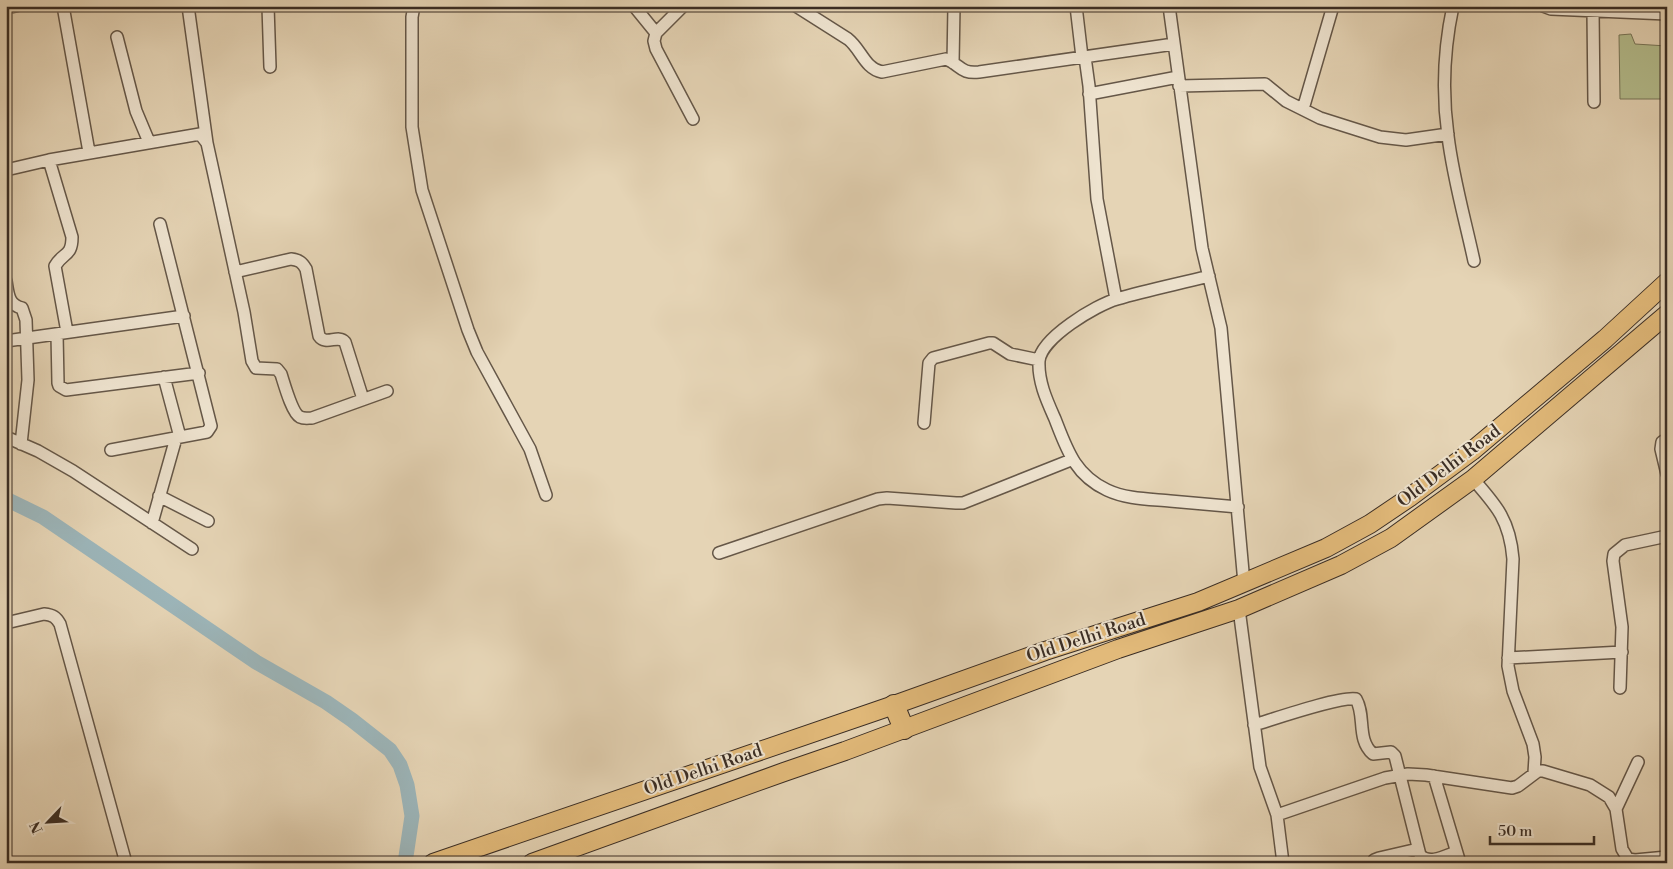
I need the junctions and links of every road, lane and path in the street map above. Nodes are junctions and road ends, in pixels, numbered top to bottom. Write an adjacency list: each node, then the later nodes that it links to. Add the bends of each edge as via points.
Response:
1 (16, 6): 15 (street)
2 (63, 6): 32 (street)
3 (188, 6): 31 (street)
4 (268, 6): 23 (street)
5 (414, 6): 61 (street, via 412,127 422,190 468,330 530,450)
6 (634, 6): 18 (street)
7 (683, 6): 18 (street)
8 (796, 6): 22 (street, via 854,44 875,71 946,59)
9 (954, 6): 22 (street)
10 (1076, 6): 21 (street)
11 (1168, 6): 20 (street)
12 (1333, 6): 27 (street)
13 (1453, 6): 29 (street, via 1445,59)
14 (1543, 6): 16 (street)
15 (6, 8)
16 (1593, 11): 17 (street); 26 (street)
17 (1667, 14)
18 (656, 33): 28 (street, via 656,49)
19 (116, 37): 30 (street, via 136,111)
20 (1174, 44): 21 (street); 24 (street)
21 (1083, 57): 22 (street, via 970,73); 25 (street)
22 (953, 63)
23 (270, 67)
24 (1178, 81): 25 (street); 27 (street, via 1265,84); 38 (street)
25 (1089, 94): 41 (street, via 1097,199)
26 (1594, 102)
27 (1303, 109): 29 (street, via 1331,122 1380,137 1406,140)
28 (693, 119)
29 (1448, 134): 36 (street)
30 (149, 142): 31 (street, via 200,134); 32 (street)
31 (208, 143): 37 (street)
32 (90, 152): 33 (street)
33 (49, 160): 34 (street); 44 (street, via 72,237 72,248 55,266)
34 (6, 170)
35 (160, 224): 43 (street)
36 (1474, 260)
37 (235, 272): 51 (street, via 291,259 303,263 319,336 322,340 343,339); 51 (street, via 252,361 256,368 277,369 298,417 312,418)
38 (1208, 276): 41 (street); 63 (street, via 1221,328)
39 (6, 281): 45 (street, via 11,302 22,308 24,313)
40 (1667, 282): 69 (main road, Old Delhi Road, via 1480,445 1410,497 1326,548)
41 (1116, 300): 47 (street, via 1089,312 1056,336)
42 (1667, 314): 60 (main road, Old Delhi Road)
43 (184, 316): 44 (street); 48 (street)
44 (62, 333): 45 (street); 49 (street, via 58,382 62,389)
45 (27, 338): 46 (street); 56 (street, via 27,400)
46 (6, 341)
47 (1039, 360): 52 (street, via 1010,354 989,343 933,358 929,363); 58 (street, via 1042,388)
48 (199, 373): 49 (street); 54 (street, via 211,426 206,432)
49 (164, 377): 54 (street)
50 (388, 390): 51 (street)
51 (364, 399)
52 (924, 423)
53 (6, 437): 56 (street)
54 (178, 437): 57 (street); 62 (street)
55 (1667, 440): 59 (street, via 1662,442 1661,449)
56 (21, 444): 65 (street, via 72,471)
57 (111, 450)
58 (1071, 460): 63 (street, via 1084,475 1109,491 1141,499); 68 (street, via 963,503 878,499)
59 (1667, 474)
60 (1473, 479): 70 (main road, Old Delhi Road, via 1391,538 1341,565); 73 (street, via 1505,520 1512,546)
61 (546, 495)
62 (159, 496): 64 (street); 65 (street)
63 (1238, 507): 69 (street)
64 (208, 521)
65 (152, 523): 67 (street)
66 (1667, 536): 72 (street, via 1625,546 1614,554)
67 (192, 549)
68 (719, 553)
69 (1244, 583): 75 (main road, Old Delhi Road, via 1198,602 1045,651)
70 (1239, 609): 76 (street); 77 (main road, Old Delhi Road, via 1118,649)
71 (6, 623): 87 (street, via 50,614 60,624)
72 (1622, 652): 73 (street); 74 (street)
73 (1508, 658): 79 (street, via 1509,677 1535,757)
74 (1620, 688)
75 (894, 705): 77 (highway); 88 (main road, Old Delhi Road)
76 (1254, 725): 80 (street, via 1356,699 1360,705 1365,744 1373,754 1391,752 1395,756); 83 (street, via 1260,767)
77 (904, 729): 89 (main road, Old Delhi Road)
78 (1638, 762): 82 (street)
79 (1534, 773): 81 (street, via 1512,788); 82 (street, via 1543,771 1590,785 1609,797)
80 (1399, 776): 81 (street); 83 (street); 84 (street)
81 (1434, 776): 86 (street)
82 (1616, 809): 85 (street, via 1624,855 1634,860)
83 (1277, 815): 90 (street)
84 (1418, 849): 86 (street, via 1424,859); 91 (street, via 1379,858)
85 (1667, 857)
86 (1458, 858)
87 (126, 863)
88 (433, 863)
89 (532, 863)
90 (1283, 863)
91 (1373, 863)

